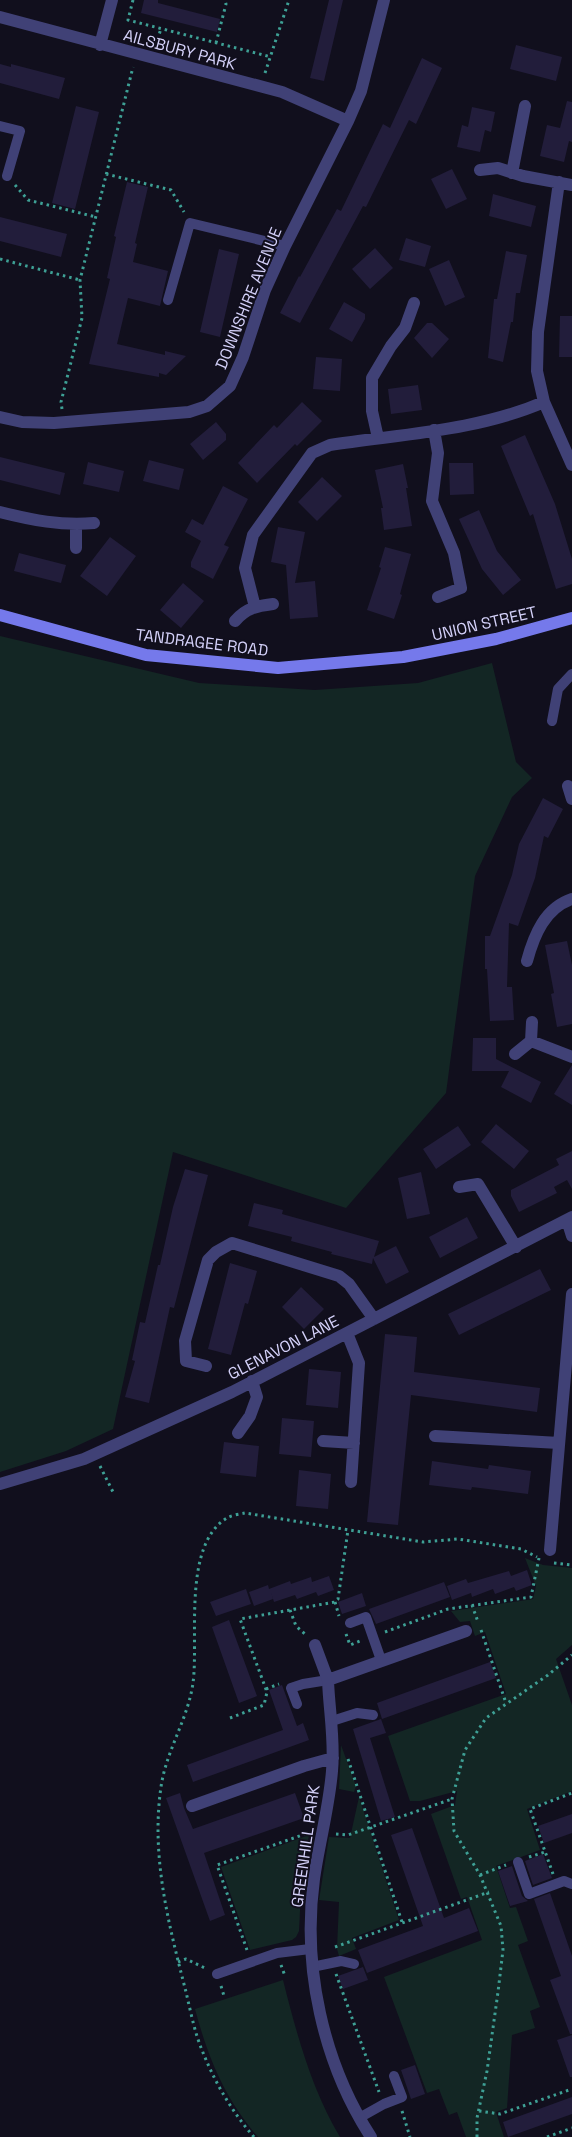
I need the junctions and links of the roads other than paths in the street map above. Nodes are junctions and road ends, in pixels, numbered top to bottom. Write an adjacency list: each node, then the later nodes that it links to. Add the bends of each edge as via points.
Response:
1 (112, 0): 4 (street)
2 (384, 0): 6 (street, DOWNSHIRE AVENUE, via 367,74)
3 (0, 17): 4 (street, AILSBURY PARK)
4 (100, 45): 6 (street, AILSBURY PARK, via 282,92)
5 (525, 106): 9 (street)
6 (348, 121): 12 (street, DOWNSHIRE AVENUE)
7 (0, 126): 10 (lane, via 20,131)
8 (480, 170): 9 (street, via 498,168)
9 (512, 173): 11 (street)
10 (7, 176)
11 (566, 183): 15 (street, via 538,332 537,371)
12 (285, 246): 13 (lane, via 190,223); 16 (street, DOWNSHIRE AVENUE, via 230,386 207,406 189,412 65,422 22,422)
13 (168, 300)
14 (414, 303): 18 (street, via 405,328 372,378 372,411)
15 (544, 402): 17 (street, via 463,426); 19 (street)
16 (0, 417)
17 (434, 430): 18 (street); 24 (street, via 438,453 432,501 454,552 461,588)
18 (378, 438): 26 (street, via 330,445 312,453 253,535 245,568)
19 (572, 465)
20 (0, 512): 22 (street, via 34,521)
21 (94, 523): 22 (street)
22 (76, 524): 23 (street)
23 (76, 548)
24 (438, 597)
25 (272, 604): 26 (street)
26 (255, 607): 29 (street, via 243,612)
27 (0, 615): 30 (street, TANDRAGEE ROAD, via 146,655 278,668)
28 (572, 618): 30 (street, UNION STREET, via 496,639)
29 (235, 621)
30 (403, 657)
31 (572, 674): 32 (lane, via 558,689)
32 (552, 721)
33 (568, 786): 34 (street)
34 (572, 799)
35 (572, 899): 36 (street, via 562,902 539,926)
36 (527, 961)
37 (532, 1022): 38 (street)
38 (531, 1041): 39 (street); 40 (street)
39 (515, 1054)
40 (572, 1057)
41 (459, 1187): 44 (street, via 478,1184)
42 (570, 1218): 43 (street); 44 (street, GLENAVON LANE)
43 (572, 1236)
44 (516, 1247): 46 (street, GLENAVON LANE)
45 (572, 1294): 54 (street)
46 (374, 1319): 47 (street, GLENAVON LANE); 48 (street, via 349,1284 339,1276 232,1243 208,1260 185,1341 186,1361)
47 (347, 1332): 49 (street, GLENAVON LANE); 53 (street, via 359,1362)
48 (206, 1366)
49 (252, 1381): 50 (street, via 257,1397); 56 (street, GLENAVON LANE, via 96,1453)
50 (238, 1434)
51 (435, 1436): 54 (street)
52 (323, 1441): 53 (street)
53 (354, 1443): 55 (street)
54 (559, 1443): 57 (street)
55 (351, 1482)
56 (0, 1484)
57 (547, 1555)
58 (350, 1623): 61 (lane, via 366,1616)
59 (466, 1630): 61 (street)
60 (315, 1644): 62 (street, GREENHILL PARK)
61 (382, 1660): 62 (street)
62 (328, 1680): 63 (lane, via 291,1688); 65 (street, GREENHILL PARK)
63 (297, 1704)
64 (374, 1715): 65 (lane, via 357,1713)
65 (332, 1721): 66 (street, GREENHILL PARK)
66 (333, 1758): 67 (street, GREENHILL PARK); 70 (street, GREENHILL PARK, via 328,1809 314,1880)
67 (192, 1806)
68 (518, 1862): 69 (lane, via 529,1894 564,1881)
69 (572, 1884)
70 (311, 1957): 71 (lane, via 332,1964 341,1960); 72 (lane, via 277,1953); 74 (street, GREENHILL PARK, via 320,2013 342,2083)
71 (354, 1964)
72 (217, 1974)
73 (394, 2076): 74 (lane, via 402,2097)
74 (359, 2118): 75 (street, GREENHILL PARK)
75 (371, 2137)

